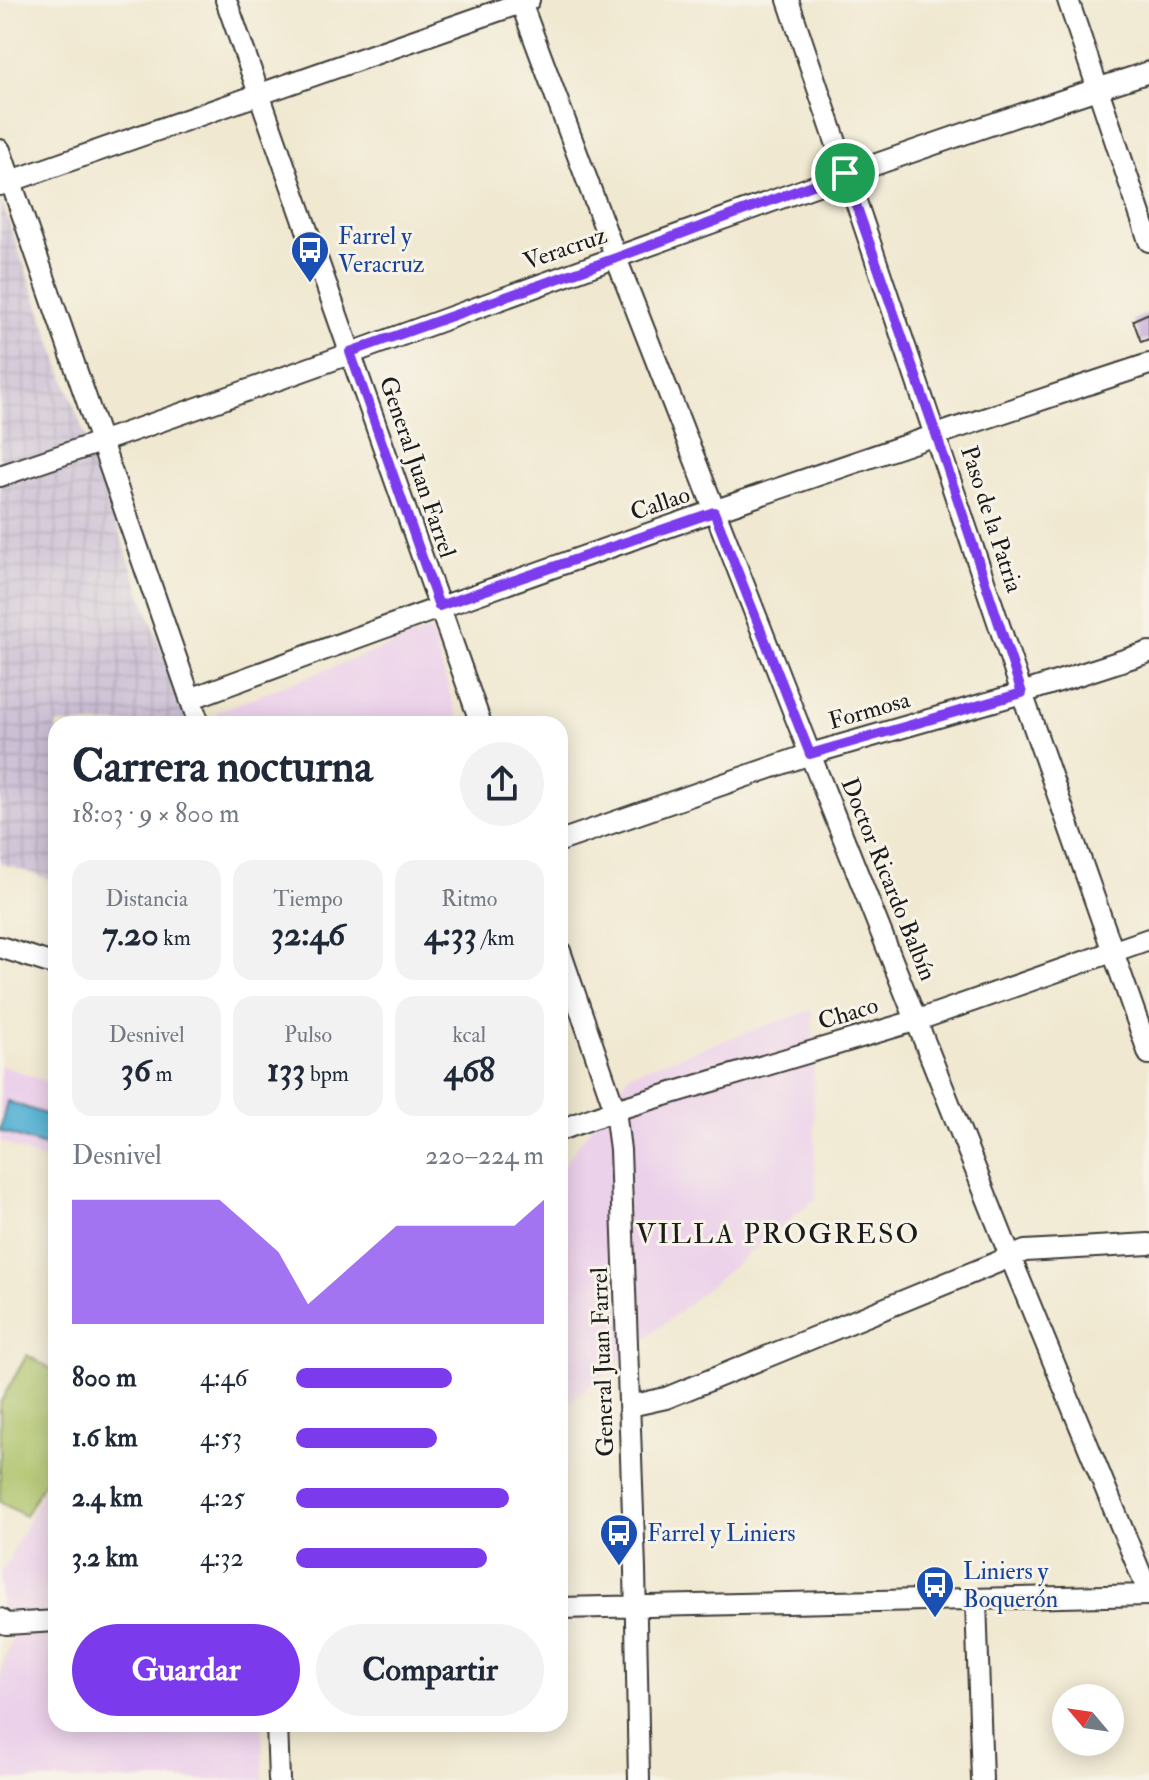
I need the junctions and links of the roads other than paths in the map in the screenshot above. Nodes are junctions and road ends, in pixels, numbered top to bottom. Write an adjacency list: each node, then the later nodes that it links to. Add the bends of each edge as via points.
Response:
1 (226, 0): 7 (street, General Juan Farrel)
2 (788, 0): 9 (street, Paso de la Patria)
3 (1068, 0): 6 (street)
4 (523, 1): 7 (street); 12 (street, Doctor Ricardo Balbín)
5 (1149, 72): 6 (street, Veracruz)
6 (1099, 88): 9 (street, Veracruz); 11 (street)
7 (259, 95): 10 (street); 13 (street, General Juan Farrel)
8 (0, 150): 10 (street)
9 (845, 173): 12 (street, Veracruz); 15 (street, Paso de la Patria)
10 (5, 182): 16 (street)
11 (1149, 241)
12 (616, 258): 13 (street, Veracruz); 18 (street, Doctor Ricardo Balbín)
13 (350, 352): 16 (street, Veracruz); 19 (street, General Juan Farrel)
14 (1149, 364): 15 (street, Callao)
15 (936, 434): 18 (street, Callao); 21 (street, Paso de la Patria)
16 (101, 442): 17 (street, Veracruz); 22 (street)
17 (0, 476)
18 (714, 512): 19 (street, Callao); 25 (street, Doctor Ricardo Balbín)
19 (439, 606): 22 (street, Callao); 24 (street, General Juan Farrel)
20 (1149, 652): 21 (street, Formosa)
21 (1022, 693): 25 (street, Formosa); 29 (street, Paso de la Patria)
22 (190, 699): 23 (street)
23 (196, 716)
24 (478, 716)
25 (810, 754): 26 (street, Formosa); 32 (street, Doctor Ricardo Balbín)
26 (568, 838)
27 (1149, 939): 29 (street, Chaco)
28 (0, 947): 30 (street)
29 (1113, 951): 32 (street, Chaco); 33 (street, Paso de la Patria)
30 (48, 962)
31 (568, 974): 34 (street, General Juan Farrel)
32 (918, 1020): 34 (street, Chaco); 37 (street, Doctor Ricardo Balbín)
33 (1149, 1054)
34 (615, 1110): 35 (street, Chaco); 38 (street, General Juan Farrel)
35 (568, 1127)
36 (1149, 1244): 37 (street)
37 (1010, 1256): 38 (street, via 666,1398); 39 (street, Doctor Ricardo Balbín)
38 (630, 1406): 42 (street, General Juan Farrel)
39 (1149, 1595): 40 (street)
40 (976, 1600): 42 (street); 48 (street)
41 (568, 1608): 42 (street)
42 (636, 1608): 47 (street, General Juan Farrel)
43 (48, 1622): 44 (street)
44 (2, 1628)
45 (277, 1732): 46 (street)
46 (279, 1780)
47 (639, 1780)
48 (982, 1780)

